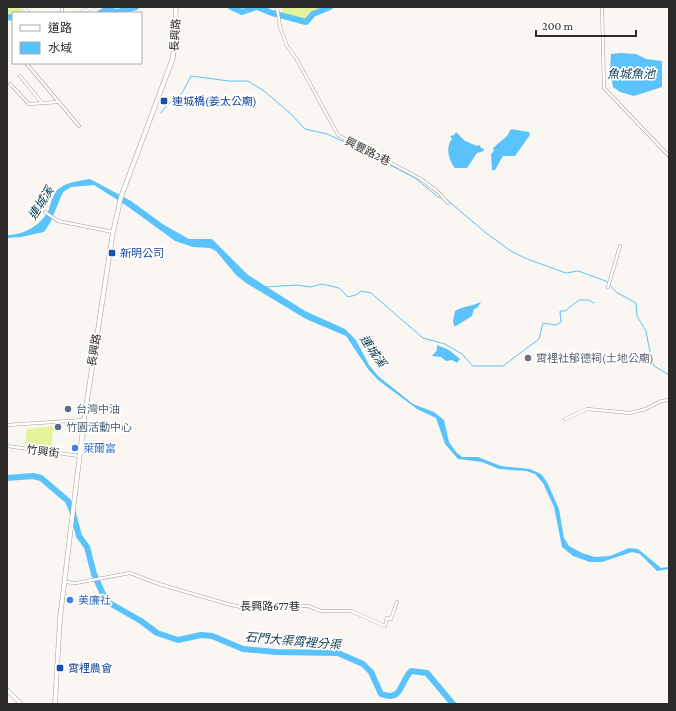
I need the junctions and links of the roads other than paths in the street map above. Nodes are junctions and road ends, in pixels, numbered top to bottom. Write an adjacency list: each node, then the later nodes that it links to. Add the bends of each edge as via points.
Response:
1 (94, 7): 5 (street)
2 (176, 7): 15 (main road, 長興路, via 173,58 120,198)
3 (602, 7): 12 (street, via 604,88)
4 (278, 9): 13 (street, 興豐路2巷, via 287,46 338,135 422,179)
5 (82, 12)
6 (27, 64): 9 (street)
7 (20, 76): 10 (street)
8 (10, 84): 10 (street, via 29,104)
9 (58, 102): 10 (street); 11 (street)
10 (42, 103)
11 (79, 126)
12 (669, 156)
13 (448, 203)
14 (45, 212): 15 (street, via 58,221)
15 (113, 232): 20 (main road, 長興路)
16 (620, 246): 17 (street)
17 (608, 287)
18 (669, 400): 19 (street, via 630,413 587,409)
19 (565, 419)
20 (84, 420): 21 (street); 23 (main road, 長興路)
21 (7, 425)
22 (7, 446): 23 (street, 竹興街)
23 (79, 456): 24 (main road, 長興路)
24 (64, 582): 25 (street, 長興路677巷, via 76,583 130,573 231,605 308,606 321,611 351,612 385,626 387,618 391,619); 28 (main road)
25 (397, 602)
26 (7, 690): 27 (street)
27 (21, 704)
28 (55, 704)

